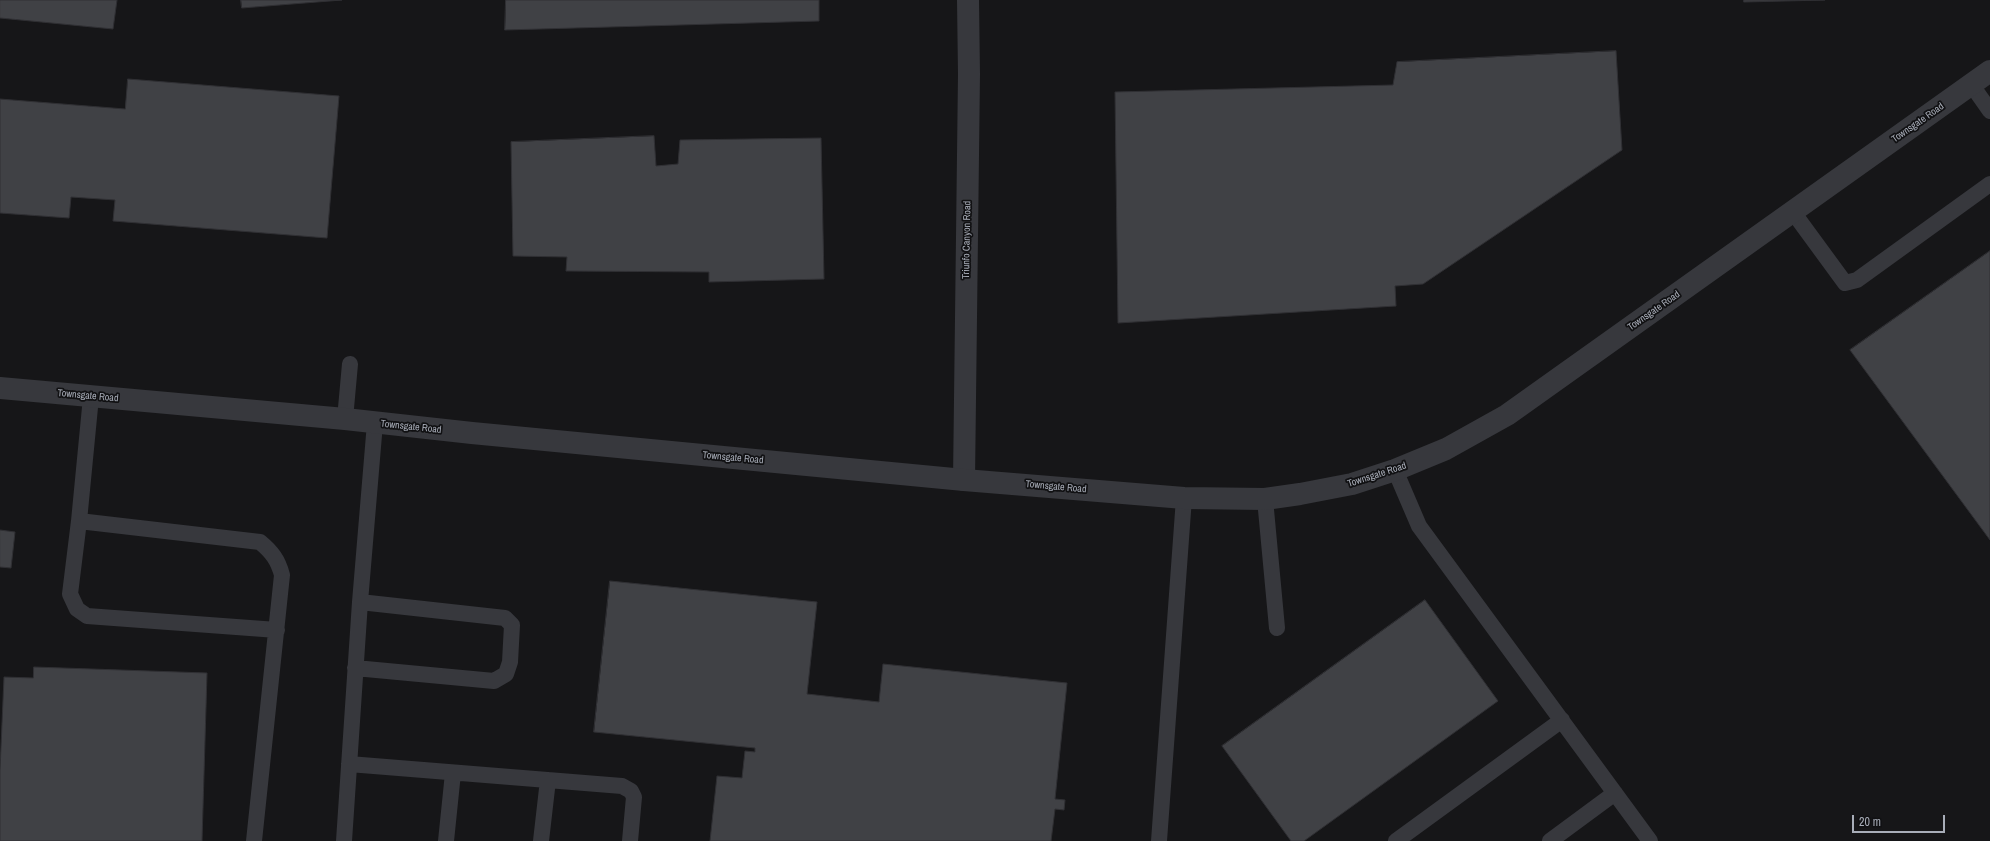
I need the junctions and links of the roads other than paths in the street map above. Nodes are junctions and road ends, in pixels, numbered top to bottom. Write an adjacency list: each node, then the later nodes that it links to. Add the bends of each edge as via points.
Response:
1 (968, 0): 13 (street, Triunfo Canyon Road)
2 (1990, 71): 3 (street, Townsgate Road)
3 (1972, 84): 4 (lane); 6 (street, Townsgate Road)
4 (1990, 111)
5 (1990, 184): 6 (lane, via 1857,280 1845,283)
6 (1793, 212): 12 (street, Townsgate Road, via 1507,415 1446,449)
7 (350, 364): 10 (lane)
8 (0, 388): 9 (street, Townsgate Road)
9 (92, 397): 10 (street, Townsgate Road); 16 (lane)
10 (345, 419): 11 (street, Townsgate Road)
11 (376, 423): 13 (street, Townsgate Road); 17 (lane)
12 (1395, 470): 15 (street, Townsgate Road, via 1352,484); 21 (lane, via 1419,526)
13 (964, 480): 14 (street, Townsgate Road)
14 (1184, 498): 15 (street, Townsgate Road); 31 (lane)
15 (1265, 499): 18 (lane)
16 (79, 521): 19 (lane, via 260,542 279,562 282,575); 19 (lane, via 70,594 77,609 87,616)
17 (360, 602): 20 (lane); 20 (lane, via 505,618 512,626 510,662 506,674 494,681)
18 (1277, 628)
19 (276, 630): 26 (lane)
20 (356, 668): 22 (lane)
21 (1562, 720): 25 (lane); 32 (lane)
22 (349, 764): 23 (lane); 27 (lane)
23 (453, 772): 24 (lane); 28 (lane)
24 (548, 780): 29 (lane); 30 (lane, via 622,786 630,790 634,797)
25 (1615, 792): 33 (lane); 34 (lane)
26 (254, 841)
27 (344, 841)
28 (446, 841)
29 (541, 841)
30 (630, 841)
31 (1159, 841)
32 (1396, 841)
33 (1550, 841)
34 (1650, 841)

